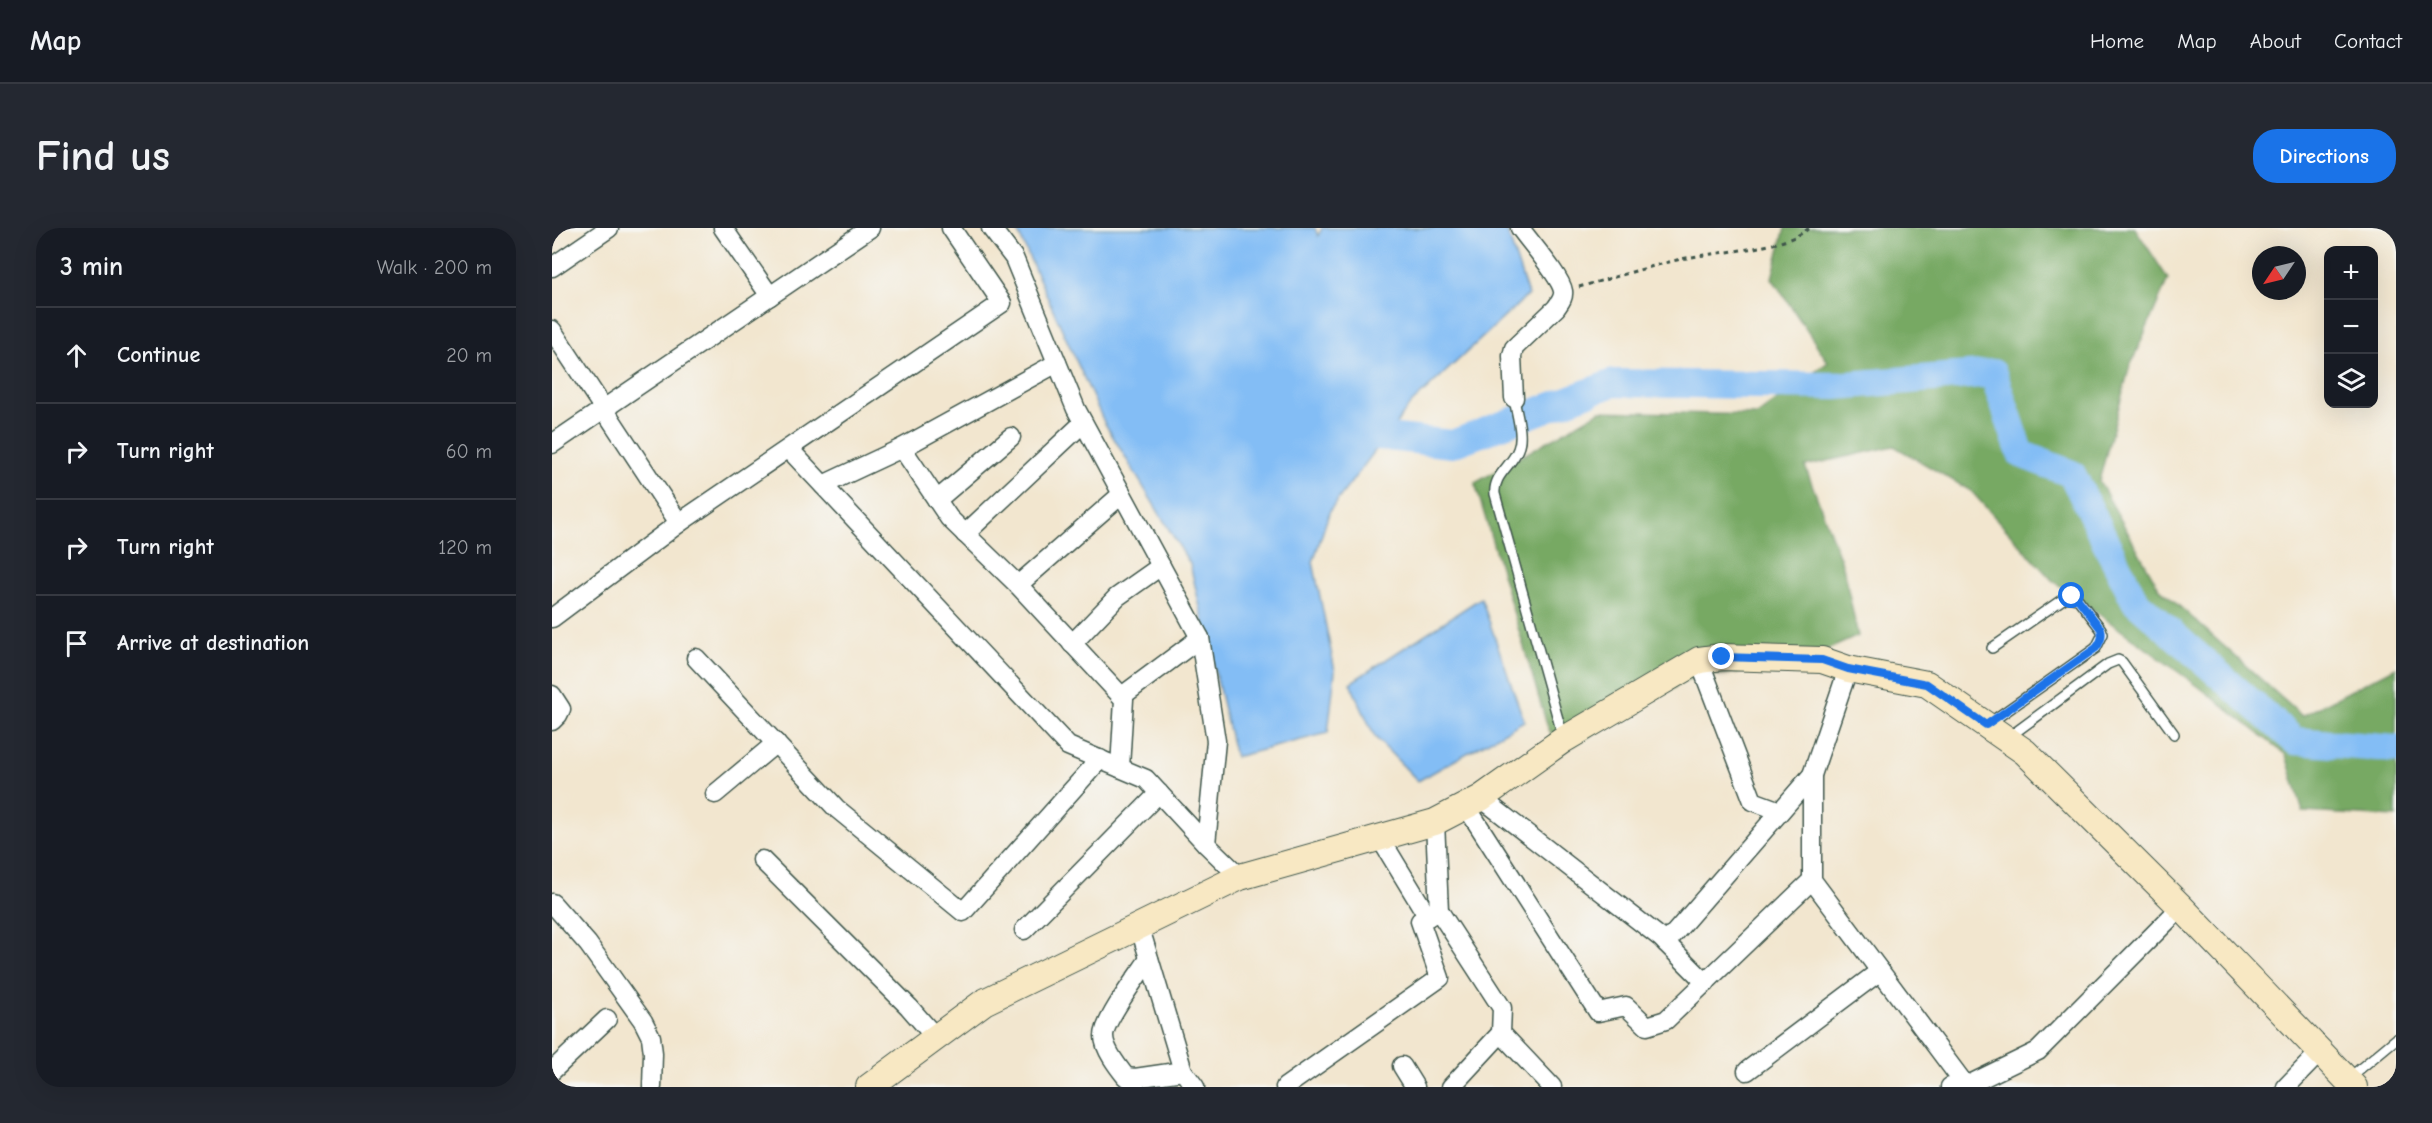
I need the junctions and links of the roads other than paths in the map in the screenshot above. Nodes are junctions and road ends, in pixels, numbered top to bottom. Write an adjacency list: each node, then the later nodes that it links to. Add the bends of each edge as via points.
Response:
1 (609, 228): 7 (street)
2 (723, 228): 8 (street)
3 (870, 228): 8 (street)
4 (951, 228): 17 (street, via 1002,303)
5 (991, 228): 10 (street, via 1014,258)
6 (1520, 228): 11 (street, via 1563,292 1556,308 1514,348)
7 (552, 267)
8 (770, 296): 12 (street)
9 (552, 330): 12 (street)
10 (1057, 363): 13 (street); 16 (street)
11 (1514, 398): 37 (lane, via 1519,448 1497,480 1495,494)
12 (604, 409): 15 (street); 21 (street)
13 (1083, 423): 19 (street); 22 (street)
14 (1011, 437): 20 (street)
15 (552, 444)
16 (902, 448): 18 (street); 20 (street)
17 (789, 449): 18 (street); 21 (street)
18 (823, 485): 39 (street, via 1068,746)
19 (1122, 494): 23 (street); 24 (street)
20 (937, 500): 22 (street)
21 (679, 523): 25 (street)
22 (965, 534): 24 (street)
23 (1161, 566): 26 (street); 27 (street, via 1117,597)
24 (1018, 585): 27 (street)
25 (552, 618)
26 (1200, 638): 33 (street); 48 (street, via 1216,741)
27 (1072, 644): 33 (street)
28 (1992, 648): 35 (lane, via 2066,597 2078,599 2103,634 2096,648)
29 (696, 658): 38 (street)
30 (1699, 660): 31 (street, via 1822,660); 37 (street); 45 (street, via 1753,801)
31 (1848, 669): 35 (street, via 1927,684); 41 (street)
32 (552, 695): 34 (street, via 561,709)
33 (1122, 696): 40 (street)
34 (552, 721)
35 (1996, 732): 36 (lane, via 2118,660); 53 (street, via 2025,752)
36 (2174, 734)
37 (1563, 740): 44 (street)
38 (776, 743): 39 (street, via 836,808 963,912); 43 (street)
39 (1100, 759): 40 (street)
40 (1120, 768): 42 (street, via 1146,779)
41 (1812, 775): 45 (street); 51 (street)
42 (1159, 793): 48 (street); 56 (street)
43 (715, 794)
44 (1474, 802): 46 (street); 57 (street); 60 (street, via 1598,1012 1626,1006 1647,1026 1666,1020)
45 (1780, 811): 57 (street)
46 (1435, 822): 47 (street); 54 (street)
47 (1380, 838): 50 (street); 54 (street)
48 (1206, 844): 50 (street)
49 (762, 860): 63 (street)
50 (1240, 877): 55 (street)
51 (1812, 880): 59 (street); 60 (street)
52 (552, 903): 72 (street, via 588,944 643,1021 651,1037)
53 (2181, 907): 65 (street); 71 (street, via 2038,1052)
54 (1434, 914): 62 (street, via 1502,1008); 75 (street, via 1420,921 1440,978)
55 (1139, 925): 58 (street); 63 (street, via 984,1002)
56 (1024, 930)
57 (1666, 943): 60 (street)
58 (1149, 959): 68 (street); 68 (street, via 1111,1016 1104,1037 1126,1077)
59 (1880, 971): 69 (street); 71 (street)
60 (1706, 982)
61 (607, 1019): 67 (street)
62 (1501, 1033): 77 (street); 78 (street)
63 (936, 1038): 73 (street)
64 (2396, 1039): 70 (lane)
65 (2320, 1052): 70 (street); 79 (street)
66 (1402, 1066): 76 (street)
67 (552, 1071)
68 (1183, 1071): 74 (street)
69 (1747, 1071)
70 (2350, 1084)
71 (1958, 1086)
72 (652, 1087)
73 (870, 1087)
74 (1195, 1087)
75 (1285, 1087)
76 (1414, 1087)
77 (1451, 1087)
78 (1552, 1087)
79 (2286, 1087)

